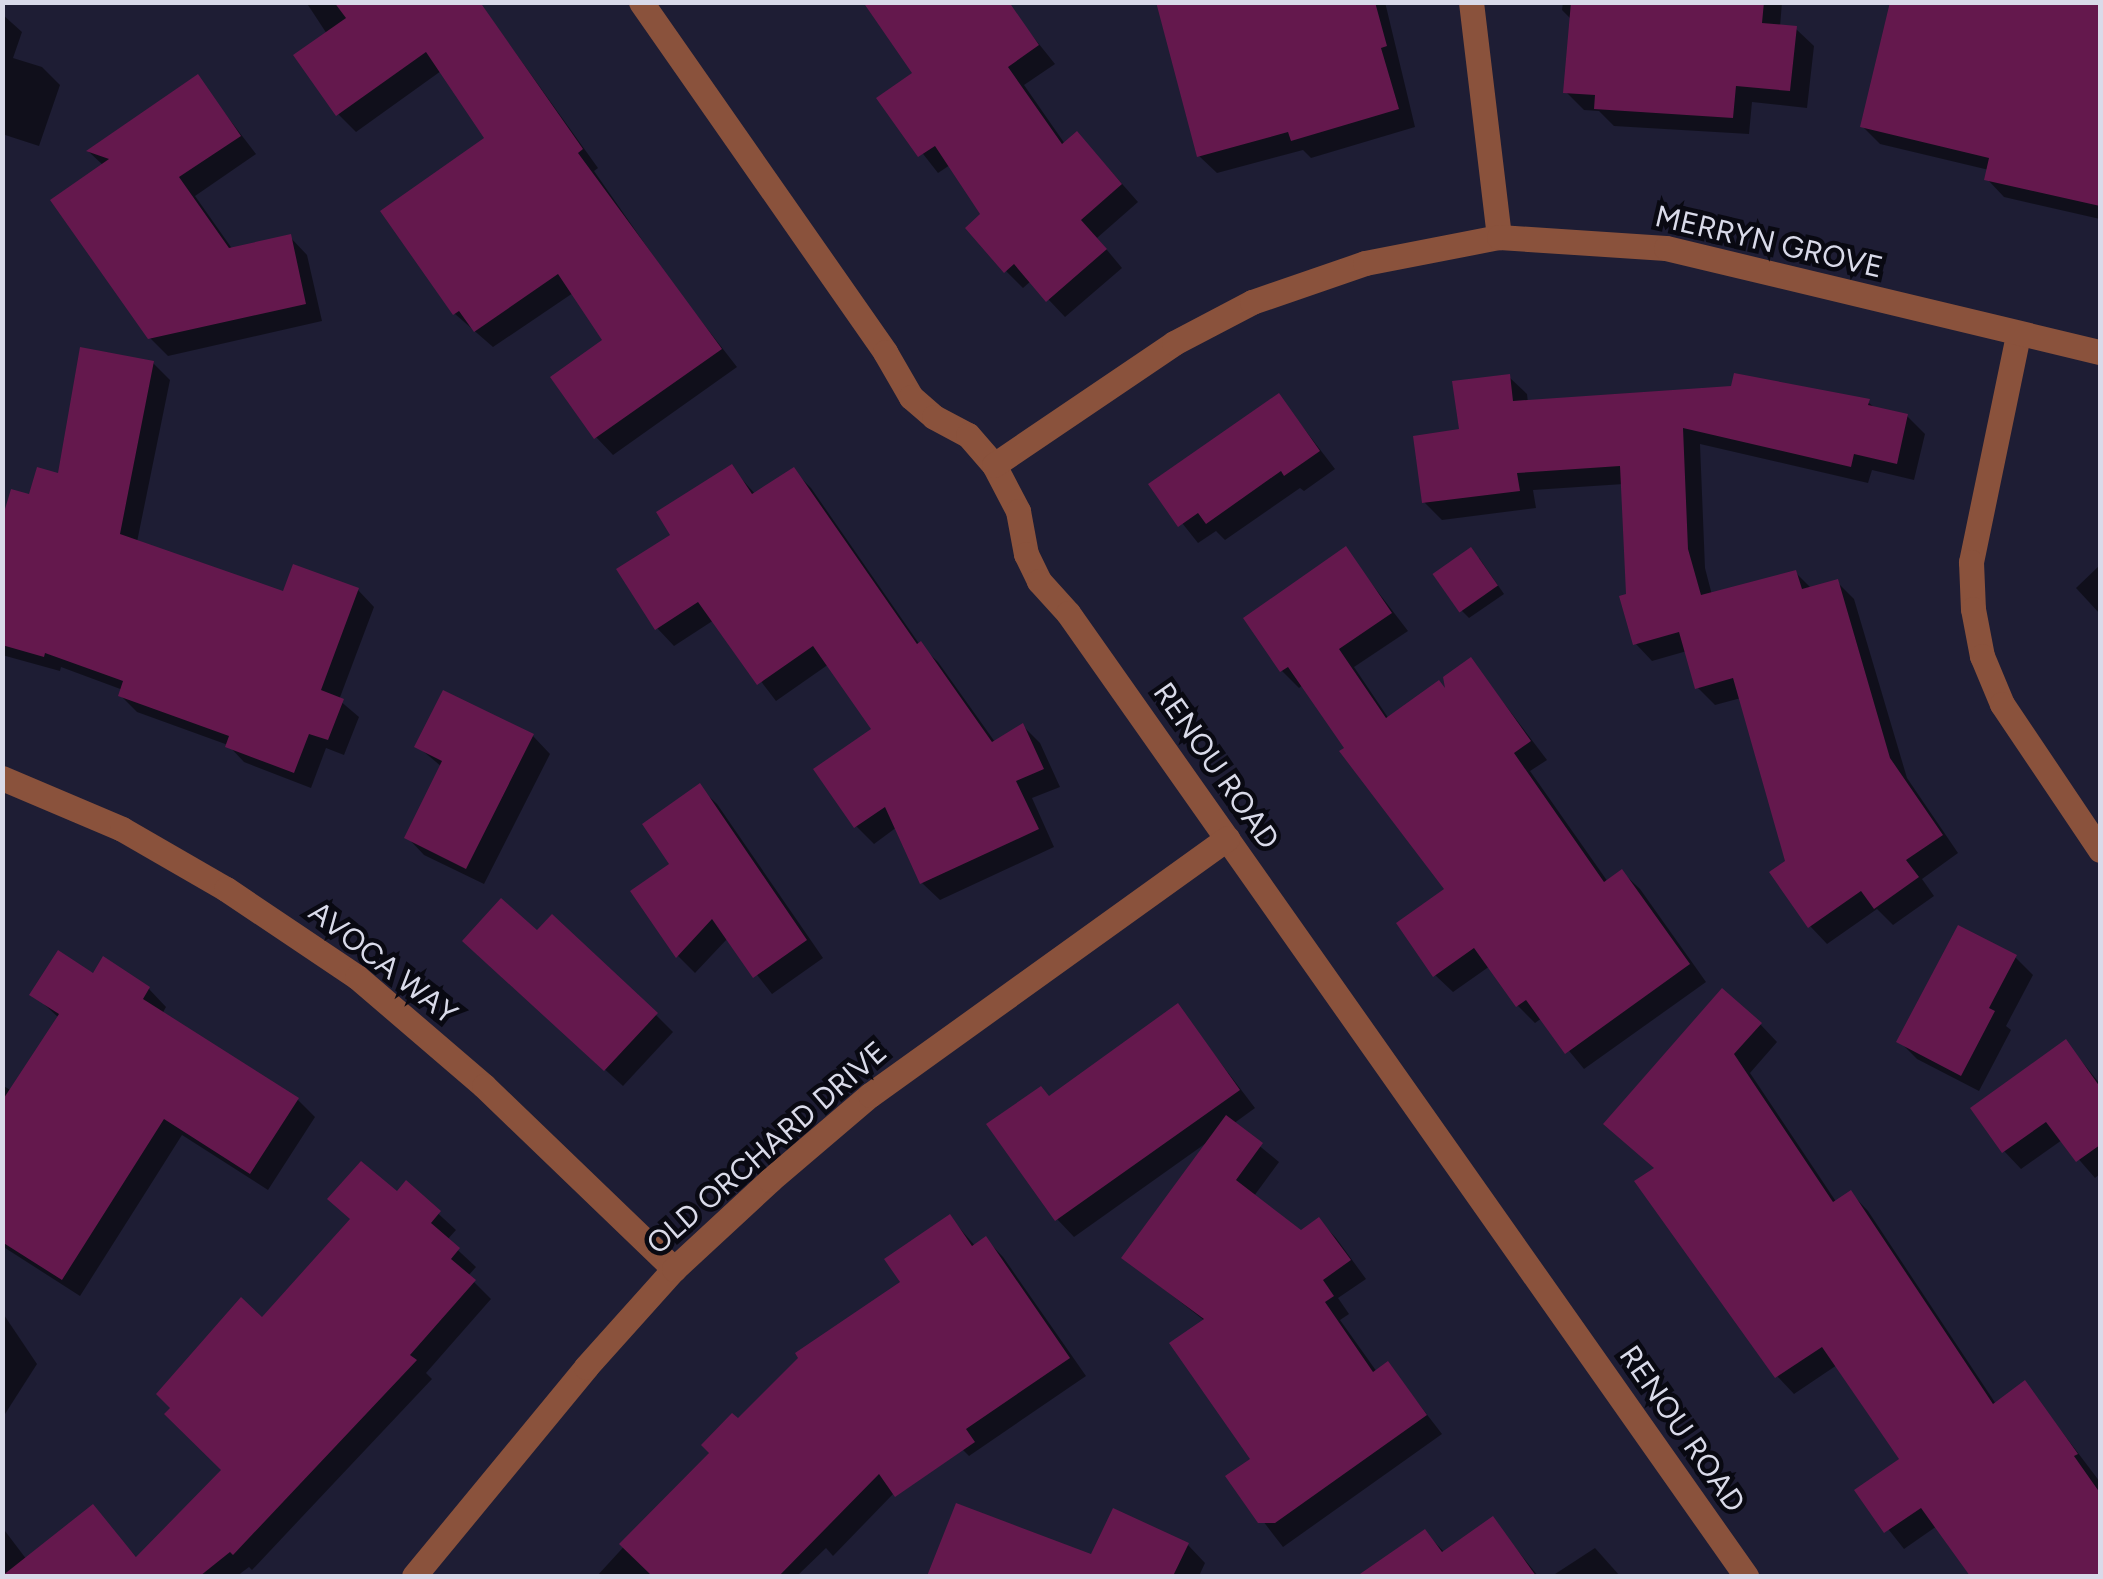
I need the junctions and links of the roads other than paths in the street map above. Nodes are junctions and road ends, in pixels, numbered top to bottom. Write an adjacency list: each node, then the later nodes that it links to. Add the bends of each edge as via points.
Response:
1 (641, 2): 6 (street, RENOU ROAD, via 911,397 968,435)
2 (1472, 2): 3 (street)
3 (1499, 238): 4 (street, MERRYN GROVE, via 1666,248); 6 (street, MERRYN GROVE, via 1365,263 1252,302 1174,343)
4 (2018, 335): 5 (street, MERRYN GROVE); 9 (street, via 1970,562 1973,609 1982,656 2002,704)
5 (2100, 352)
6 (994, 464): 8 (street, RENOU ROAD, via 1018,511 1039,581)
7 (2, 778): 10 (street, AVOCA WAY, via 122,830 226,889 357,977 484,1086)
8 (1227, 838): 10 (street, OLD ORCHARD DRIVE, via 870,1095); 12 (street, RENOU ROAD)
9 (2100, 850)
10 (674, 1270): 11 (street, OLD ORCHARD DRIVE)
11 (414, 1576)
12 (1746, 1576)

